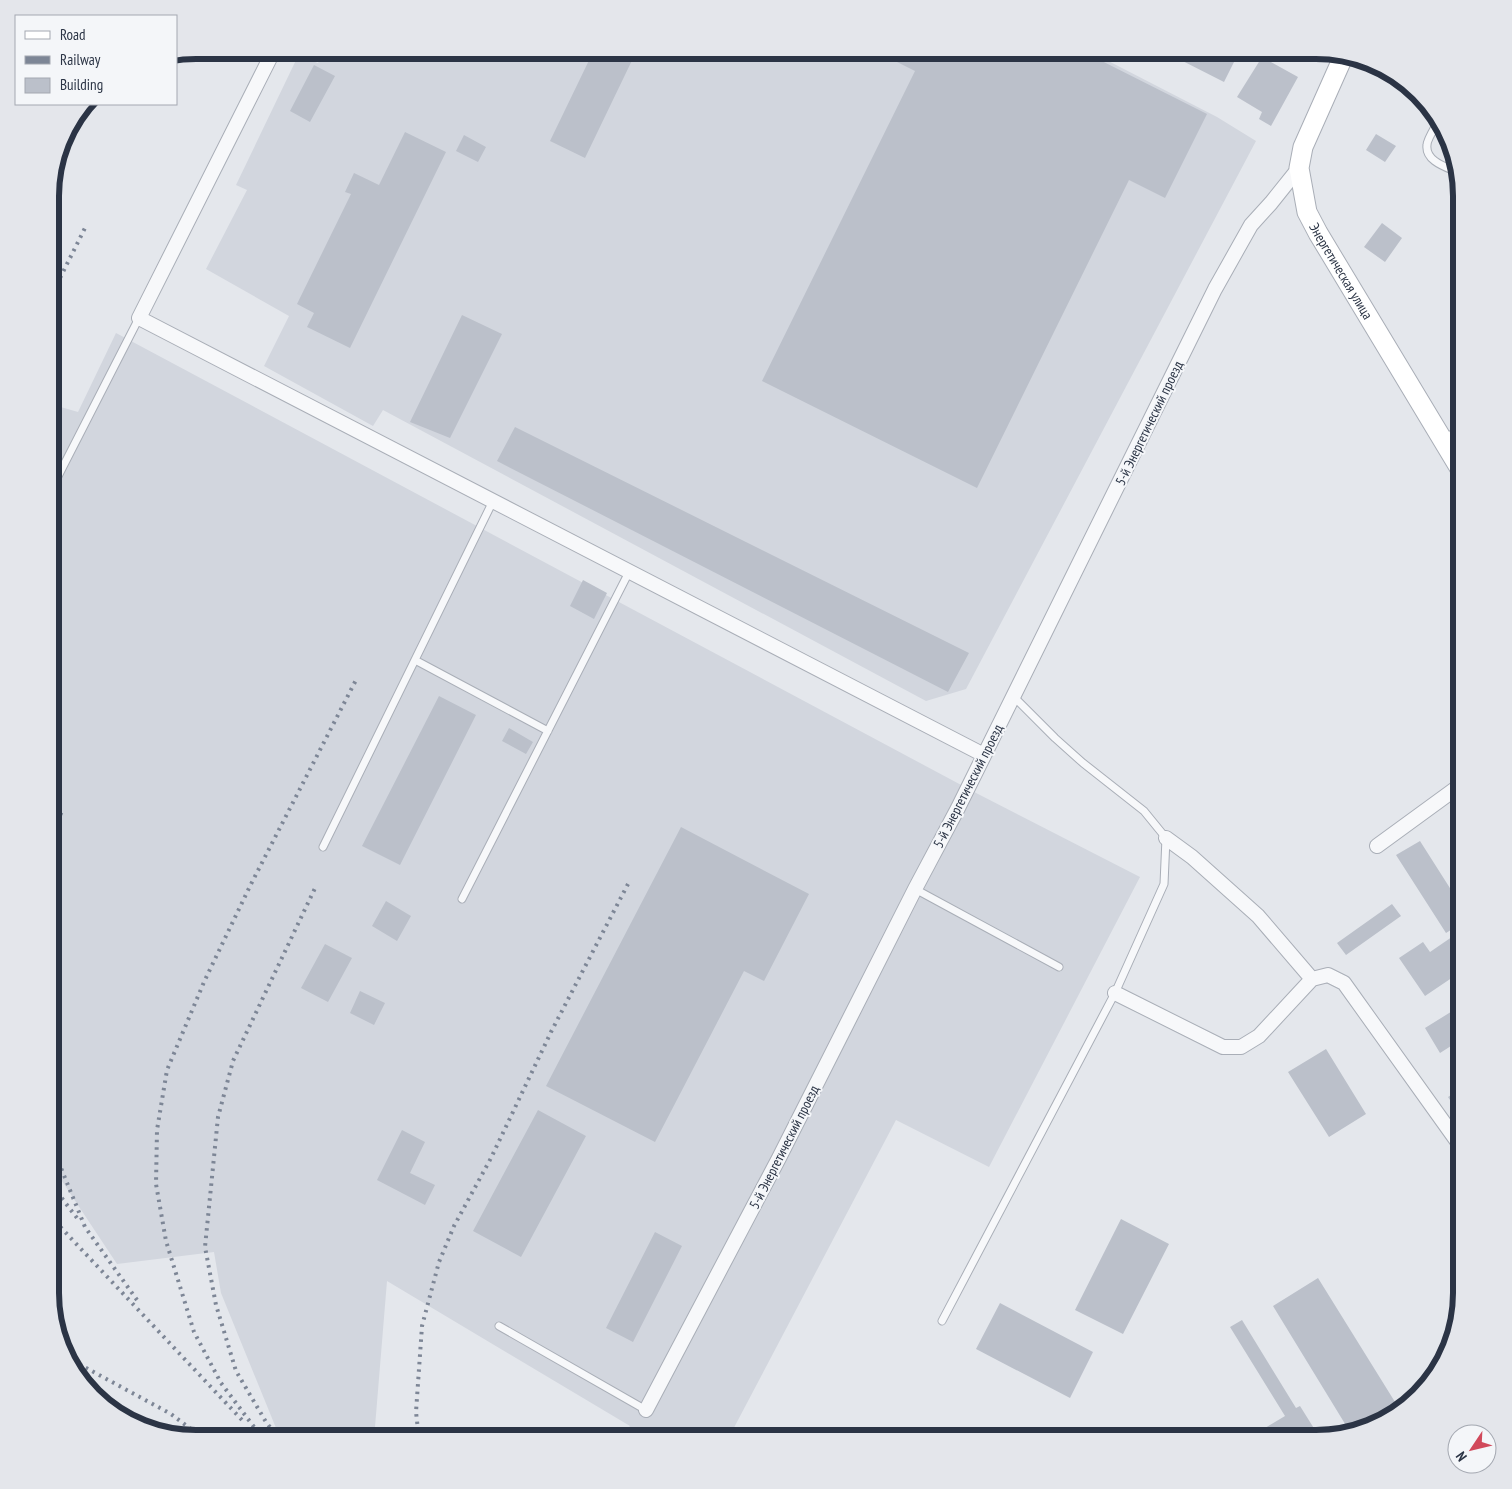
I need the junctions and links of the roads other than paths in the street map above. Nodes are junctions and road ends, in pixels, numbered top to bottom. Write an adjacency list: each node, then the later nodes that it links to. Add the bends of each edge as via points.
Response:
1 (269, 59): 6 (street)
2 (1341, 61): 4 (main road, Энергетическая улица, via 1303,147)
3 (1435, 127): 5 (lane, via 1426,145 1429,155)
4 (1299, 168): 8 (main road, Энергетическая улица, via 1307,212 1318,233); 14 (street, 5-й Энергетический проезд, via 1251,225 1215,289)
5 (1451, 169)
6 (139, 318): 10 (lane); 11 (street)
7 (1453, 438): 8 (street)
8 (1443, 441): 9 (main road, Энергетическая улица)
9 (1453, 457)
10 (59, 474)
11 (493, 501): 12 (street); 13 (lane)
12 (630, 572): 15 (lane); 16 (street)
13 (416, 660): 15 (lane); 20 (lane)
14 (1013, 696): 16 (street, 5-й Энергетический проезд); 18 (lane, via 1083,763 1144,812)
15 (548, 731): 22 (lane)
16 (984, 755): 21 (street, 5-й Энергетический проезд)
17 (1453, 791): 19 (street)
18 (1166, 838): 24 (street, via 1258,916); 25 (lane, via 1164,884)
19 (1377, 846)
20 (324, 847)
21 (915, 889): 23 (lane); 29 (street, 5-й Энергетический проезд, via 779,1158)
22 (462, 899)
23 (1059, 967)
24 (1312, 979): 25 (street, via 1259,1036 1241,1047 1223,1047); 26 (street, via 1328,975 1344,983)
25 (1115, 993): 27 (lane)
26 (1453, 1135)
27 (942, 1322)
28 (499, 1326): 29 (lane)
29 (646, 1410)

